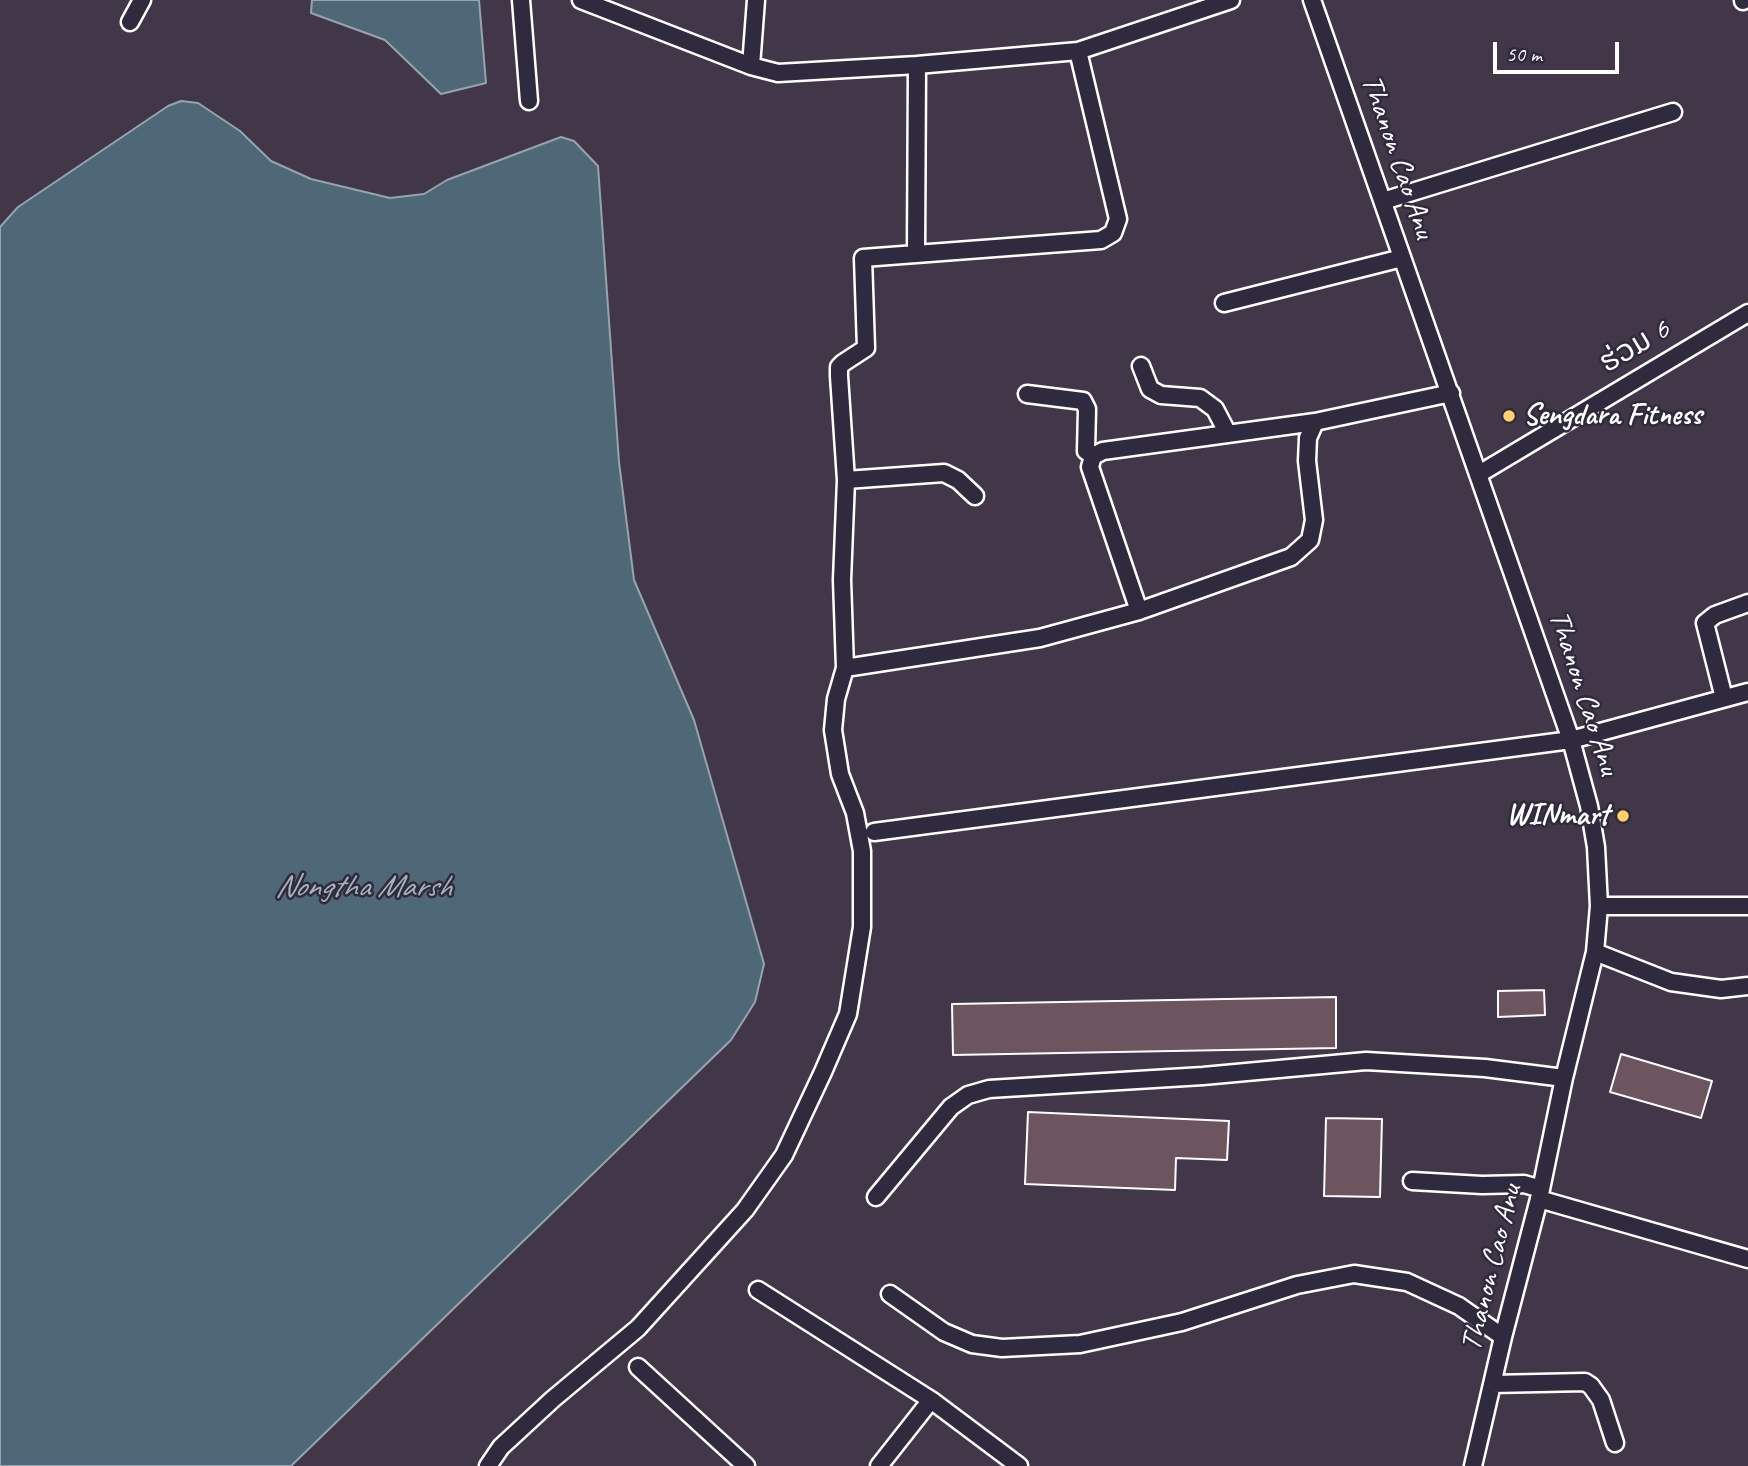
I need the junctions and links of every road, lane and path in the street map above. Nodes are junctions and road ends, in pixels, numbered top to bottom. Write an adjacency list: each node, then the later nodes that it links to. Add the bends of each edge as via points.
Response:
1 (142, 0): 7 (street)
2 (520, 0): 11 (street)
3 (581, 0): 10 (street)
4 (756, 0): 10 (street)
5 (1231, 0): 8 (street)
6 (1315, 1): 13 (street, Thanon Cao Anu)
7 (130, 22)
8 (1079, 51): 9 (street); 14 (street, via 1118,219 1113,233 1101,240)
9 (917, 65): 10 (street, via 778,73); 14 (street)
10 (751, 66)
11 (529, 101)
12 (1673, 112): 13 (street)
13 (1383, 201): 15 (street, Thanon Cao Anu)
14 (916, 253): 25 (street, via 863,258 866,348 839,367)
15 (1402, 258): 16 (street); 19 (street, Thanon Cao Anu)
16 (1224, 303)
17 (1748, 313): 24 (street, ຮ່ວມ 6)
18 (1141, 366): 22 (street, via 1150,389 1161,395 1200,398 1214,409)
19 (1451, 393): 21 (street); 24 (street, Thanon Cao Anu)
20 (1027, 394): 23 (street, via 1083,401 1086,451)
21 (1315, 422): 22 (street); 28 (street, via 1308,438 1307,461 1314,520 1310,540 1291,557)
22 (1228, 434): 23 (street)
23 (1093, 456): 28 (street, via 1090,467)
24 (1479, 474): 32 (street, Thanon Cao Anu)
25 (846, 480): 26 (street, via 944,473); 29 (street)
26 (975, 496)
27 (1748, 603): 31 (street, via 1705,623)
28 (1139, 611): 29 (street, via 1040,638)
29 (845, 668): 50 (street, via 832,730 862,851 862,927 848,1014 824,1072 784,1154 745,1210 638,1328 553,1399 501,1447)
30 (1748, 692): 31 (street)
31 (1724, 698): 32 (street)
32 (1571, 740): 33 (street); 34 (street, Thanon Cao Anu, via 1596,846)
33 (874, 832)
34 (1599, 906): 35 (street); 36 (street, Thanon Cao Anu)
35 (1748, 906)
36 (1595, 952): 37 (street, via 1671,982 1721,989); 38 (street, Thanon Cao Anu)
37 (1748, 986)
38 (1564, 1078): 40 (street, Thanon Cao Anu); 41 (street, via 1457,1065 1366,1061 989,1089 968,1095 951,1107)
39 (1412, 1181): 40 (street, via 1524,1184)
40 (1540, 1194): 42 (street); 45 (street, Thanon Cao Anu)
41 (876, 1197)
42 (1748, 1259)
43 (758, 1290): 48 (street)
44 (890, 1294): 45 (street, via 944,1332 972,1344 1002,1348 1080,1344 1182,1322 1297,1285 1354,1274 1407,1282 1459,1306)
45 (1503, 1337): 47 (street, Thanon Cao Anu)
46 (638, 1367): 51 (street)
47 (1492, 1384): 49 (street, via 1585,1381 1601,1400); 54 (street, Thanon Cao Anu)
48 (931, 1400): 52 (street); 53 (street)
49 (1615, 1443)
50 (488, 1466)
51 (746, 1466)
52 (878, 1466)
53 (1019, 1466)
54 (1473, 1466)

